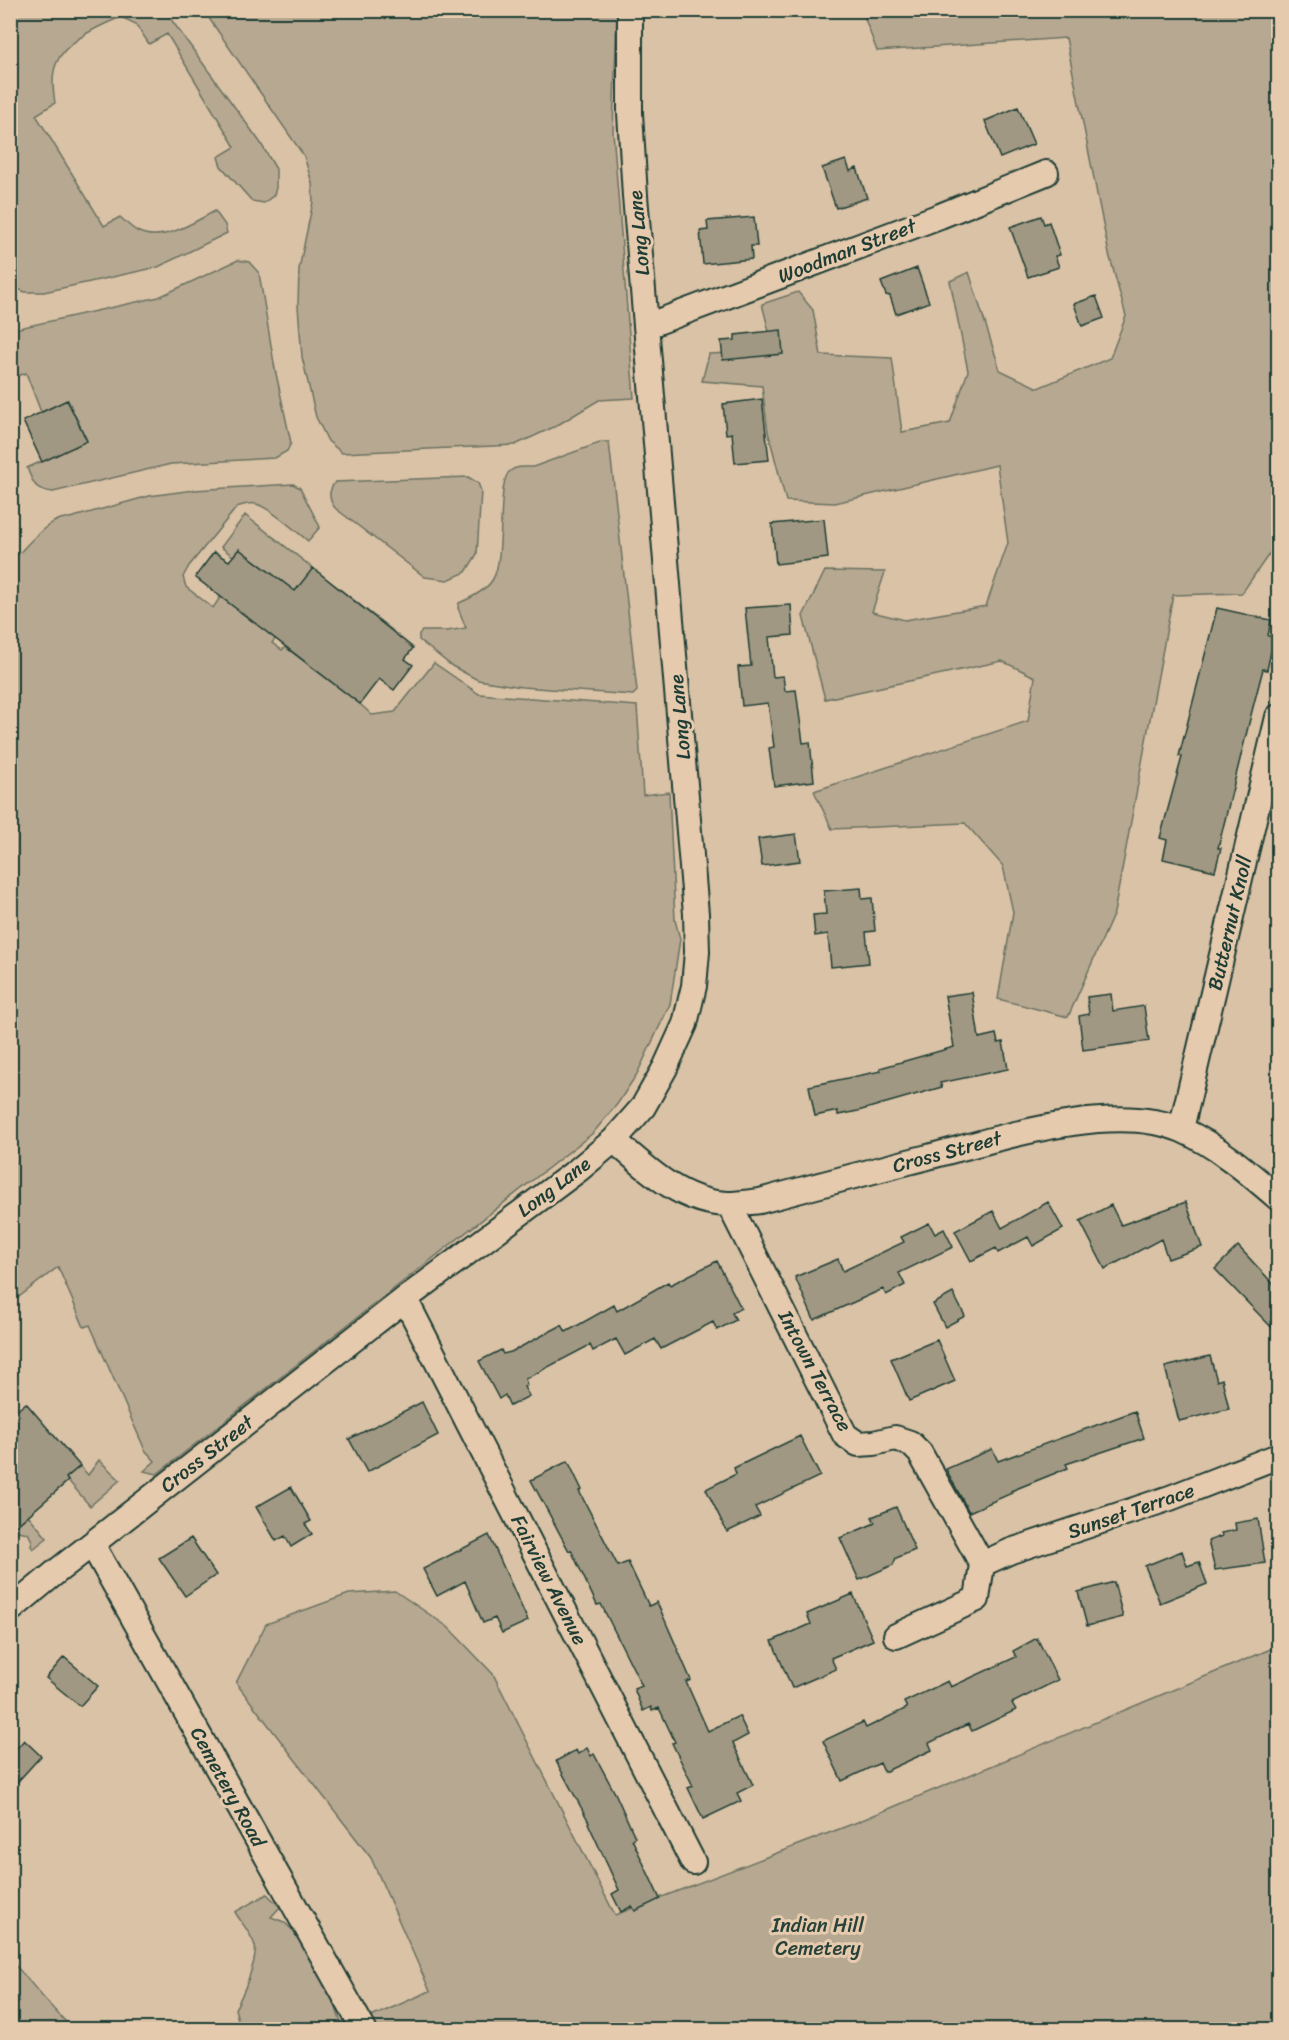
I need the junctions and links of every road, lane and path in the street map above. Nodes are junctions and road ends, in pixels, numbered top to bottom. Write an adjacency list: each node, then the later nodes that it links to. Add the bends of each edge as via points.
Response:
1 (630, 10): 3 (street, Long Lane, via 630,112)
2 (1046, 174): 3 (street, Woodman Street)
3 (647, 326): 6 (street, Long Lane, via 697,952 685,1024 643,1107)
4 (1278, 717): 5 (street, Butternut Knoll)
5 (1181, 1130): 7 (street, Cross Street, via 1238,1164); 8 (street, Cross Street, via 1145,1120 1070,1124 1016,1134 760,1201)
6 (614, 1140): 8 (street, Cross Street, via 674,1189 702,1200); 9 (street, Long Lane)
7 (1278, 1198)
8 (729, 1204): 12 (street, Intown Terrace, via 845,1435 858,1444 895,1438 910,1443 920,1453)
9 (405, 1299): 11 (street, Cross Street); 15 (street, Fairview Avenue)
10 (1278, 1456): 12 (street, Sunset Terrace)
11 (92, 1544): 13 (street, Cross Street); 16 (street, Cemetery Road)
12 (982, 1564): 14 (street, via 977,1599)
13 (10, 1611)
14 (896, 1636)
15 (693, 1862)
16 (364, 2030)

